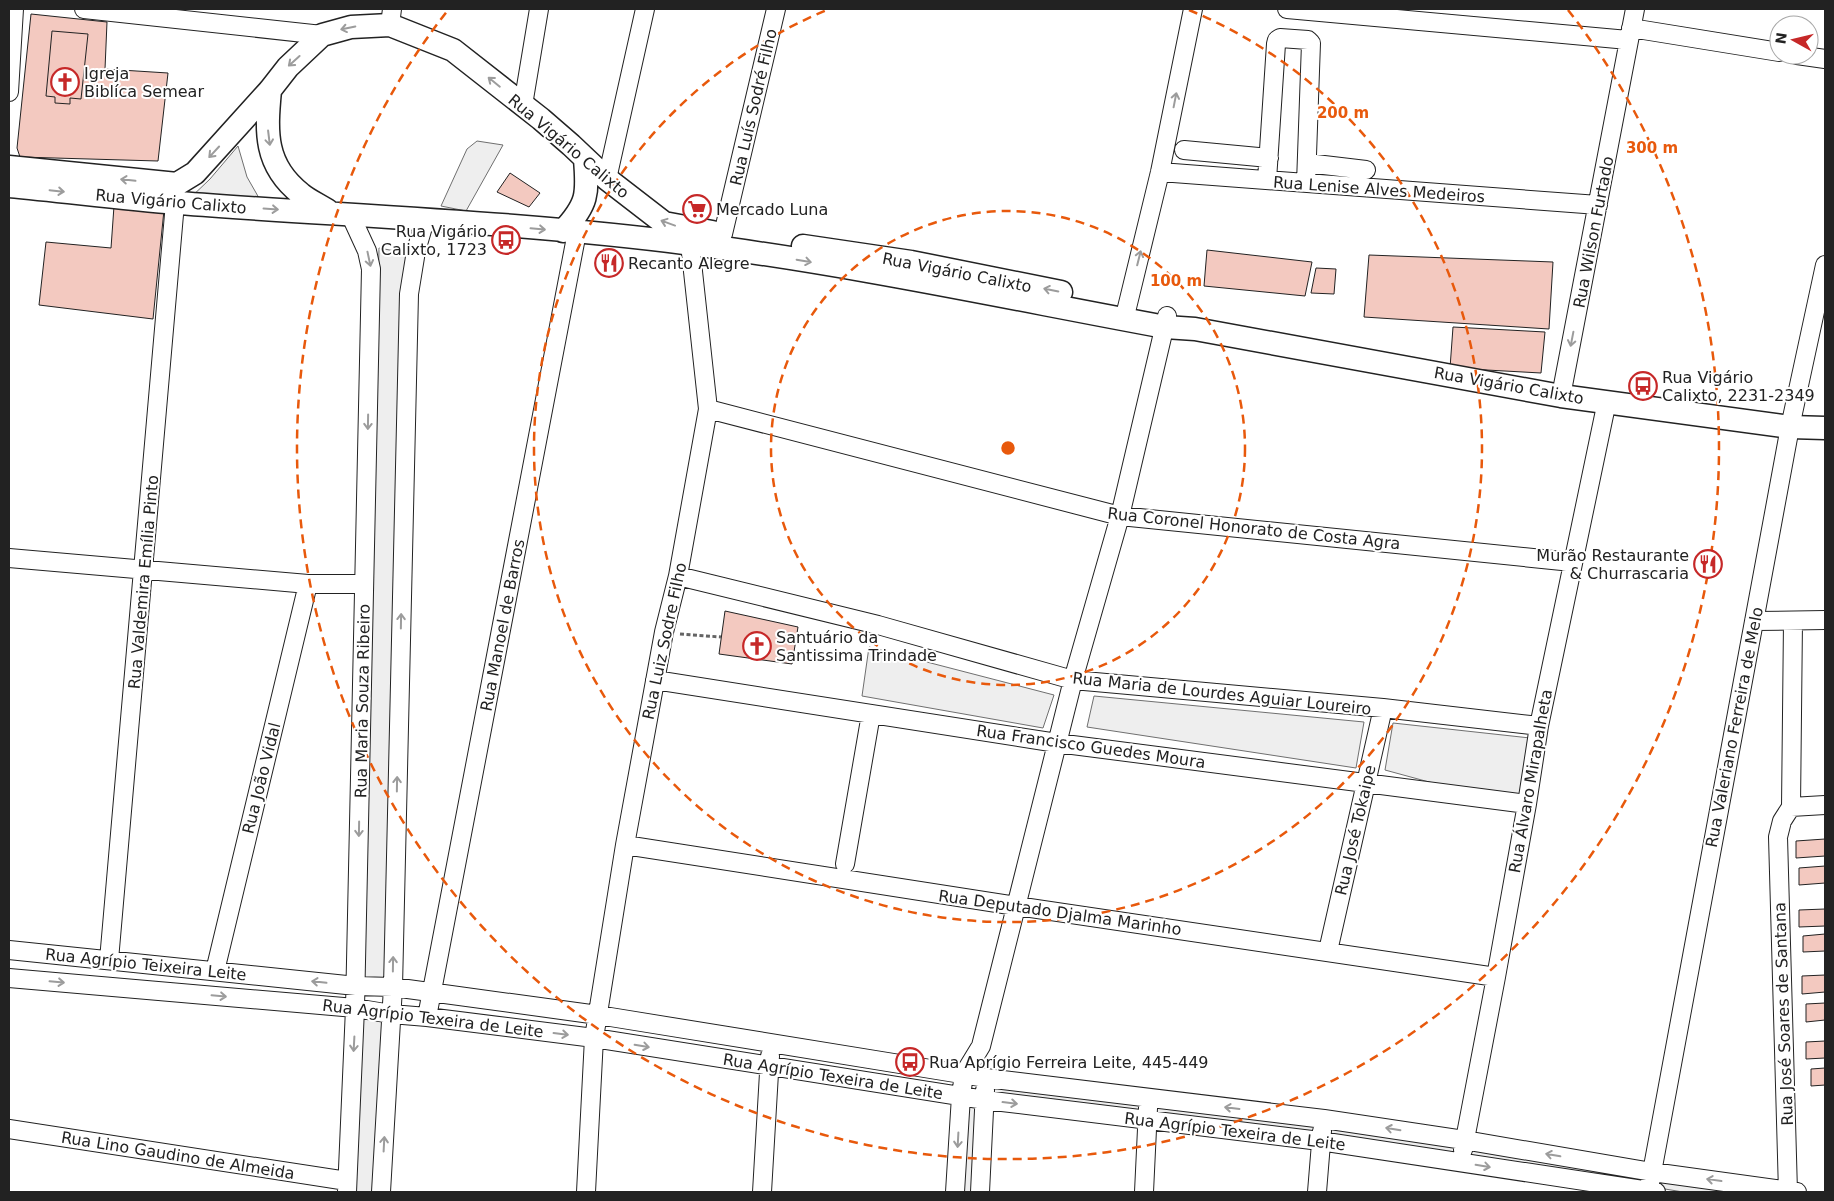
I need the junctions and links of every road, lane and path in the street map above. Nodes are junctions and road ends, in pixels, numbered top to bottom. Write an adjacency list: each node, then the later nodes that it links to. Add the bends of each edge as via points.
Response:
1 (14, 9): 14 (street)
2 (84, 9): 11 (street)
3 (539, 9): 15 (street)
4 (645, 9): 23 (street)
5 (776, 9): 32 (street, Rua Luís Sodré Filho)
6 (1193, 9): 22 (street, one-way to 6)
7 (1286, 9): 10 (street)
8 (1635, 9): 10 (street, Rua Wilson Furtado)
9 (391, 17): 11 (main road, Rua Vigário Calixto, one-way to 11); 15 (main road, Rua Vigário Calixto, one-way to 9, via 453,50)
10 (1629, 34): 12 (street); 28 (street, Rua Wilson Furtado)
11 (322, 35): 13 (main road, Rua Vigário Calixto, one-way to 13, via 288,67)
12 (1769, 51)
13 (270, 90): 20 (main road, Rua Vigário Calixto, one-way to 20, via 195,173 176,184); 29 (main road, one-way to 29, via 267,122 271,154 282,176 301,195)
14 (9, 92)
15 (523, 105): 18 (main road, Rua Vigário Calixto)
16 (1184, 150): 17 (street)
17 (1269, 158): 19 (street, via 1277,40 1308,40); 24 (street)
18 (585, 159): 23 (main road, Rua Vigário Calixto); 31 (main road, via 585,200)
19 (1307, 163): 21 (street); 25 (street)
20 (9, 167)
21 (1366, 170)
22 (1160, 172): 24 (street, Rua Lenise Alves Medeiros); 35 (street, one-way to 22)
23 (607, 179): 32 (main road, Rua Vigário Calixto, one-way to 23, via 664,223)
24 (1267, 180): 25 (street, Rua Lenise Alves Medeiros)
25 (1306, 184): 28 (street, Rua Lenise Alves Medeiros)
26 (9, 186): 27 (main road, Rua Vigário Calixto, one-way to 27)
27 (175, 203): 29 (main road, Rua Vigário Calixto, one-way to 29); 45 (street, Rua Valdemira Emília Pinto)
28 (1598, 206): 37 (street, Rua Wilson Furtado, one-way to 37)
29 (342, 214): 30 (main road, Rua Vigário Calixto); 48 (street, Rua Maria Souza Ribeiro, one-way to 48, via 367,251 370,269)
30 (425, 220): 31 (main road, Rua Vigário Calixto, one-way to 31); 75 (street, one-way to 30, via 408,294)
31 (570, 232): 33 (main road, Rua Vigário Calixto); 76 (street, Rua Manoel de Barros)
32 (724, 234): 35 (main road, Rua Vigário Calixto, one-way to 32, via 910,262)
33 (690, 244): 35 (main road, Rua Vigário Calixto, one-way to 35); 39 (street, Rua Luiz Sodre Filho)
34 (1825, 265): 40 (street, Rua Valeriano Ferreira de Melo)
35 (1126, 313): 36 (main road, Rua Vigário Calixto)
36 (1166, 322): 37 (main road, Rua Vigário Calixto); 42 (street)
37 (1561, 396): 38 (main road, Rua Vigário Calixto)
38 (1607, 401): 40 (main road, Rua Vigário Calixto); 44 (street, Rua Álvaro Mirapalheta)
39 (708, 409): 42 (street, Rua Coronel Honorato de Costa Agra); 46 (street, Rua Luiz Sodre Filho)
40 (1790, 427): 41 (main road, Rua Vigário Calixto); 50 (street, Rua Valeriano Ferreira de Melo)
41 (1825, 428)
42 (1120, 516): 44 (street, Rua Coronel Honorato de Costa Agra); 55 (street)
43 (9, 558): 45 (street)
44 (1572, 562): 58 (street, Rua Álvaro Mirapalheta)
45 (144, 569): 47 (street); 69 (street, Rua Valdemira Emília Pinto)
46 (678, 576): 52 (street, Rua Luiz Sodre Filho); 55 (street, Rua Maria de Lourdes Aguiar Loureiro, via 878,625)
47 (308, 584): 48 (street); 70 (street, Rua João Vidal)
48 (364, 584): 74 (street, Rua Maria Souza Ribeiro, one-way to 74)
49 (1825, 620): 51 (street)
50 (1754, 621): 51 (street); 96 (street, Rua Valeriano Ferreira de Melo)
51 (1792, 621): 63 (street)
52 (664, 632): 53 (path); 54 (street, Rua Luiz Sodre Filho)
53 (721, 637)
54 (655, 680): 57 (street, Rua Francisco Guedes Moura); 64 (street, Rua Luiz Sodre Filho)
55 (1073, 680): 56 (street, Rua Maria de Lourdes Aguiar Loureiro); 59 (street)
56 (1383, 708): 58 (street, Rua Maria de Lourdes Aguiar Loureiro); 60 (street, Rua José Tokaipe)
57 (871, 714): 59 (street, Rua Francisco Guedes Moura); 65 (street)
58 (1538, 726): 61 (street, Rua Álvaro Mirapalheta)
59 (1057, 742): 60 (street, Rua Francisco Guedes Moura); 66 (street)
60 (1365, 783): 61 (street, Rua Francisco Guedes Moura); 68 (street, Rua José Tokaipe)
61 (1527, 804): 71 (street, Rua Álvaro Mirapalheta)
62 (1825, 805): 63 (street)
63 (1791, 807): 106 (street, Rua José Soares de Santana, via 1782,820 1778,837)
64 (625, 845): 66 (street, Rua Deputado Djalma Marinho); 79 (street, Rua Luiz Sodre Filho)
65 (845, 864)
66 (1016, 906): 68 (street, Rua Deputado Djalma Marinho); 83 (street)
67 (9, 950): 69 (street, Rua Agrípio Teixeira Leite)
68 (1328, 951): 71 (street, Rua Deputado Djalma Marinho)
69 (109, 960): 70 (street, Rua Agrípio Teixeira Leite)
70 (215, 971): 73 (street, Rua Agrípio Teixeira Leite)
71 (1496, 977): 93 (street, Rua Álvaro Mirapalheta)
72 (9, 978): 77 (street, Rua Agrípio Texeira de Leite, one-way to 77)
73 (282, 978): 74 (street, Rua Agrípio Texeira de Leite, one-way to 73)
74 (356, 986): 75 (street, Rua Agrípio Texeira de Leite); 77 (street, Rua Maria Souza Ribeiro)
75 (393, 987): 76 (street, Rua Agrípio Texeira de Leite); 78 (street)
76 (431, 992): 79 (street, Rua Agrípio Texeira de Leite); 80 (street, Rua Manoel de Barros)
77 (355, 1008): 78 (street, Rua Agrípio Texeira de Leite); 97 (street, Rua Maria Souza Ribeiro, one-way to 97)
78 (391, 1014): 80 (street, Rua Agrípio Texeira de Leite); 98 (street, one-way to 78)
79 (598, 1015): 81 (street, Rua Luiz Sodre Filho); 82 (street, Rua Agrípio Texeira de Leite)
80 (427, 1017): 81 (street, Rua Agrípio Texeira de Leite, one-way to 81)
81 (594, 1038): 84 (street, Rua Agrípio Texeira de Leite, one-way to 84); 99 (street, Rua Luiz Sodre Filho)
82 (772, 1042): 84 (street); 85 (street, Rua Agrípio Texeira de Leite)
83 (981, 1046): 85 (street); 86 (street)
84 (769, 1066): 87 (street, Rua Agrípio Texeira de Leite); 100 (street)
85 (964, 1074): 86 (street, Rua Agrípio Texeira de Leite); 87 (street)
86 (986, 1078): 88 (street, Rua Agrípio Texeira de Leite); 89 (street)
87 (961, 1096): 89 (street, Rua Agrípio Texeira de Leite); 101 (street, one-way to 101)
88 (1148, 1098): 90 (street, Rua Agrípio Texeira de Leite, one-way to 88); 91 (street)
89 (985, 1100): 91 (street, Rua Agrípio Texeira de Leite, one-way to 91); 102 (street)
90 (1324, 1119): 93 (street, Rua Agrípio Texeira de Leite, one-way to 90); 94 (street)
91 (1147, 1120): 94 (street, Rua Agrípio Texeira de Leite); 103 (street)
92 (9, 1130): 97 (street, Rua Lino Gaudino de Almeida)
93 (1464, 1140): 95 (street, Rua Álvaro Mirapalheta); 96 (street, Rua Agrípio Texeira de Leite, one-way to 93)
94 (1320, 1141): 95 (street, Rua Agrípio Texeira de Leite); 104 (street)
95 (1461, 1163): 105 (street, Rua Agrípio Texeira de Leite, one-way to 105)
96 (1652, 1172): 105 (street, Rua Valeriano Ferreira de Melo); 106 (street, Rua Agrípio Texeira de Leite, one-way to 96)
97 (347, 1187)
98 (381, 1192)
99 (586, 1192)
100 (762, 1192)
101 (955, 1192)
102 (980, 1192)
103 (1144, 1192)
104 (1317, 1192)
105 (1652, 1192)
106 (1791, 1192)

